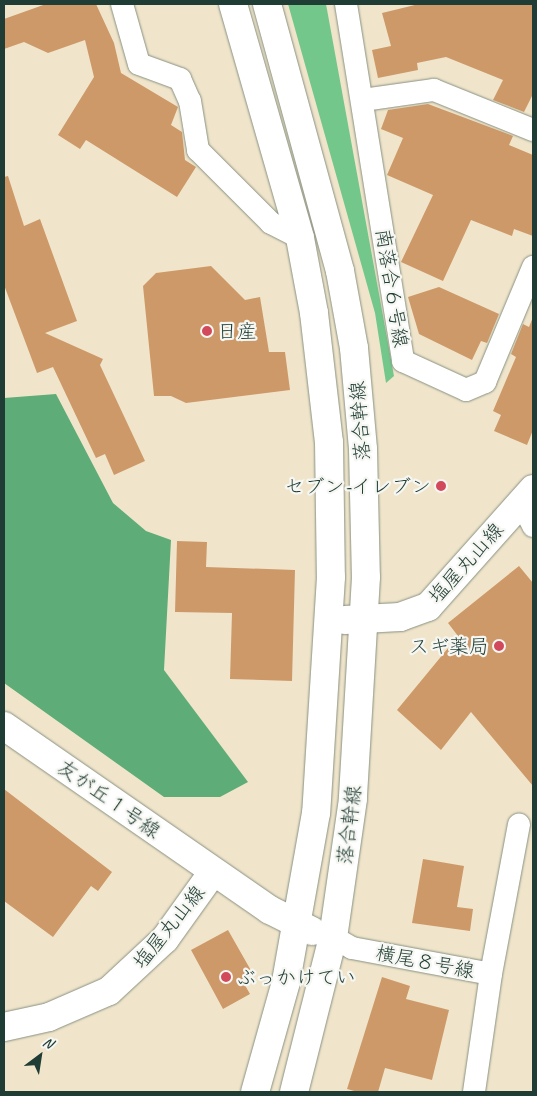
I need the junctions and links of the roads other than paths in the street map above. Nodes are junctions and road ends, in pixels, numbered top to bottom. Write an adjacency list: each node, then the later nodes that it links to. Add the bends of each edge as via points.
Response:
1 (122, 4): 7 (street, via 140,64 180,79 190,100 198,150 270,223)
2 (233, 4): 7 (street, 落合幹線)
3 (267, 4): 11 (street, 落合幹線, via 321,191 354,348 363,449)
4 (346, 4): 5 (street, 南落合６号線)
5 (364, 100): 6 (street, via 434,90); 8 (street, 南落合６号線, via 403,361 466,390 485,382)
6 (533, 130)
7 (300, 238): 12 (street, 落合幹線, via 327,405)
8 (533, 267)
9 (527, 495): 10 (street); 11 (street, 塩屋丸山線, via 428,606 400,617)
10 (533, 526)
11 (364, 619): 12 (street, 塩屋丸山線); 17 (street, 落合幹線, via 353,799)
12 (329, 620): 16 (street, 落合幹線, via 316,813)
13 (4, 726): 15 (street, 友が丘１号線)
14 (519, 825): 18 (street)
15 (213, 872): 16 (street, 塩屋丸山線); 19 (street, 塩屋丸山線, via 165,939 109,991 49,1017)
16 (297, 926): 17 (street, 塩屋丸山線); 20 (street)
17 (332, 937): 18 (street, 横尾８号線, via 352,948); 21 (street)
18 (491, 974): 22 (street, 横尾８号線)
19 (4, 1027)
20 (255, 1092)
21 (294, 1092)
22 (474, 1092)

